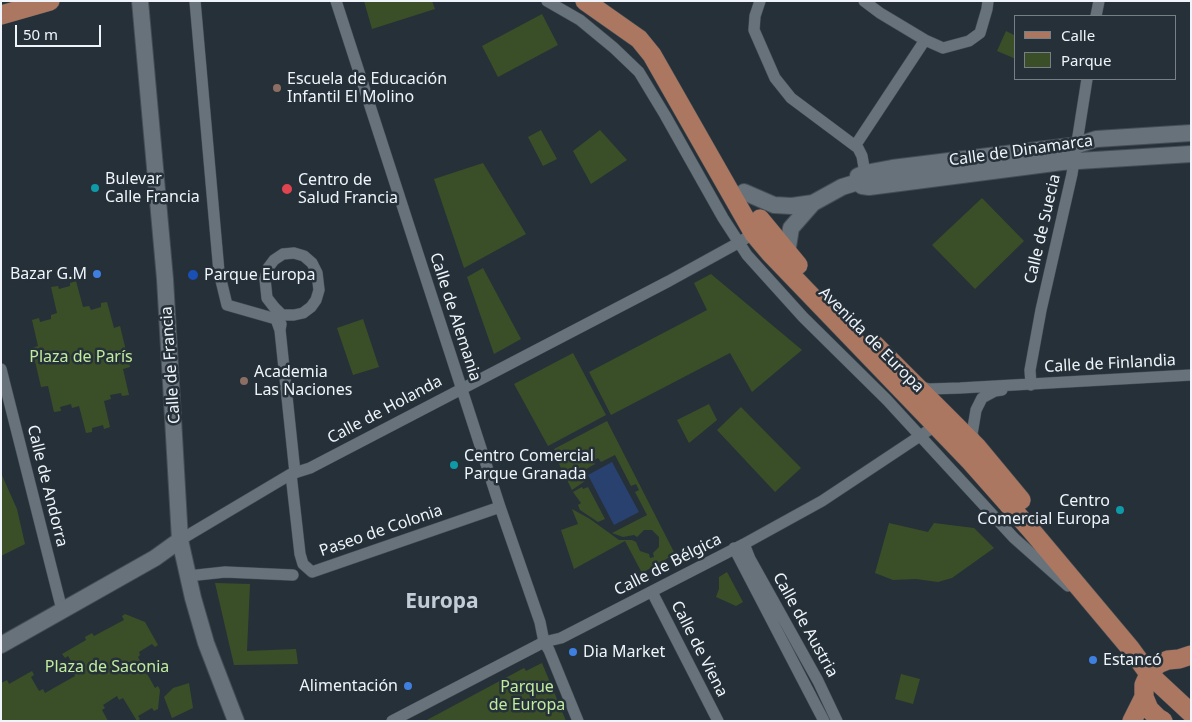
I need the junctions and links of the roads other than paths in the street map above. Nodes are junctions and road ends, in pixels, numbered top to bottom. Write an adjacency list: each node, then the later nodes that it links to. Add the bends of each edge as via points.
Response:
1 (50, 1): 12 (main road)
2 (140, 1): 38 (street, Calle de Francia, via 165,279)
3 (195, 1): 27 (street, via 218,272 227,305 276,319)
4 (336, 1): 32 (street, Calle de Alemania)
5 (547, 1): 24 (street, Avenida de Europa, via 580,20 639,72)
6 (585, 1): 24 (main road, Avenida de Europa, via 639,39 652,55)
7 (608, 1): 22 (main road, Avenida de Europa, via 651,36 671,60)
8 (760, 1): 18 (street, via 754,30 775,78 791,98)
9 (864, 1): 14 (street)
10 (988, 1): 14 (street, via 980,33 969,41 943,48)
11 (1099, 1): 13 (street)
12 (1, 15)
13 (1096, 15)
14 (925, 40): 18 (street)
15 (1087, 80): 17 (street, Calle de Suecia)
16 (1191, 133): 17 (street, Calle de Dinamarca, via 1096,139)
17 (1078, 145): 20 (street, Calle de Suecia); 21 (street, Calle de Dinamarca)
18 (855, 146): 21 (street, via 862,156)
19 (1191, 154): 20 (street, Calle de Dinamarca)
20 (1075, 162): 21 (street, Calle de Dinamarca, via 869,187 862,186); 31 (street, Calle de Suecia, via 1041,310 1030,370)
21 (861, 177): 23 (street, Calle de Dinamarca)
22 (744, 192): 23 (street, Calle de Dinamarca, via 774,205); 24 (main road, Avenida de Europa)
23 (812, 203): 25 (street, Calle de Dinamarca, via 791,228)
24 (752, 235): 25 (main road, Avenida de Europa); 32 (street, Calle de Holanda); 33 (main road, Avenida de Europa); 34 (street, Avenida de Europa, via 803,317)
25 (787, 253): 30 (main road, Avenida de Europa)
26 (282, 315): 26 (street, via 294,315 311,307 319,290 317,272 312,263 294,253 283,254 274,260 265,278 267,298); 27 (street)
27 (280, 330): 36 (street)
28 (1, 369): 43 (street, Calle de Andorra)
29 (1191, 376): 31 (street, Calle de Finlandia)
30 (916, 385): 31 (street, Calle de Finlandia, via 929,389); 33 (main road, Avenida de Europa)
31 (1031, 385): 35 (street, Calle de Finlandia, via 996,391 982,398 976,410 972,434)
32 (461, 388): 36 (street, Calle de Holanda, via 310,468); 37 (street, Calle de Alemania)
33 (943, 421): 34 (street, Calle de Bélgica); 35 (main road, Avenida de Europa); 44 (main road, Avenida de Europa)
34 (920, 437): 39 (street, Calle de Bélgica, via 822,501); 44 (street, Avenida de Europa, via 1014,538)
35 (977, 447): 48 (main road, Avenida de Europa)
36 (293, 473): 37 (street, Paseo de Colonia, via 300,554 303,564 312,572); 38 (street, Calle de Holanda)
37 (500, 507): 45 (street, Calle de Alemania)
38 (180, 540): 41 (street, Calle de Francia); 43 (street, via 155,558)
39 (739, 546): 42 (street, Calle de Bélgica); 56 (street, Calle de Austria); 57 (street, Calle de Austria, via 750,559)
40 (293, 575): 41 (street, via 225,572)
41 (188, 576): 52 (street, Calle de Francia, via 206,643)
42 (652, 592): 45 (street, Calle de Bélgica, via 561,638); 55 (street, Calle de Viena)
43 (62, 610): 46 (street)
44 (1098, 611): 48 (main road, Avenida de Europa, via 1130,648)
45 (544, 642): 53 (street, Calle de Bélgica); 54 (street, Calle de Alemania)
46 (1, 645)
47 (1187, 659): 48 (main road, via 1168,660)
48 (1154, 669): 49 (main road); 50 (main road, via 1144,685); 51 (main road)
49 (1191, 696)
50 (1144, 697): 58 (main road); 59 (main road, via 1149,709)
51 (1191, 713)
52 (236, 721)
53 (392, 721)
54 (578, 721)
55 (718, 721)
56 (824, 721)
57 (837, 721)
58 (1132, 721)
59 (1163, 721)

